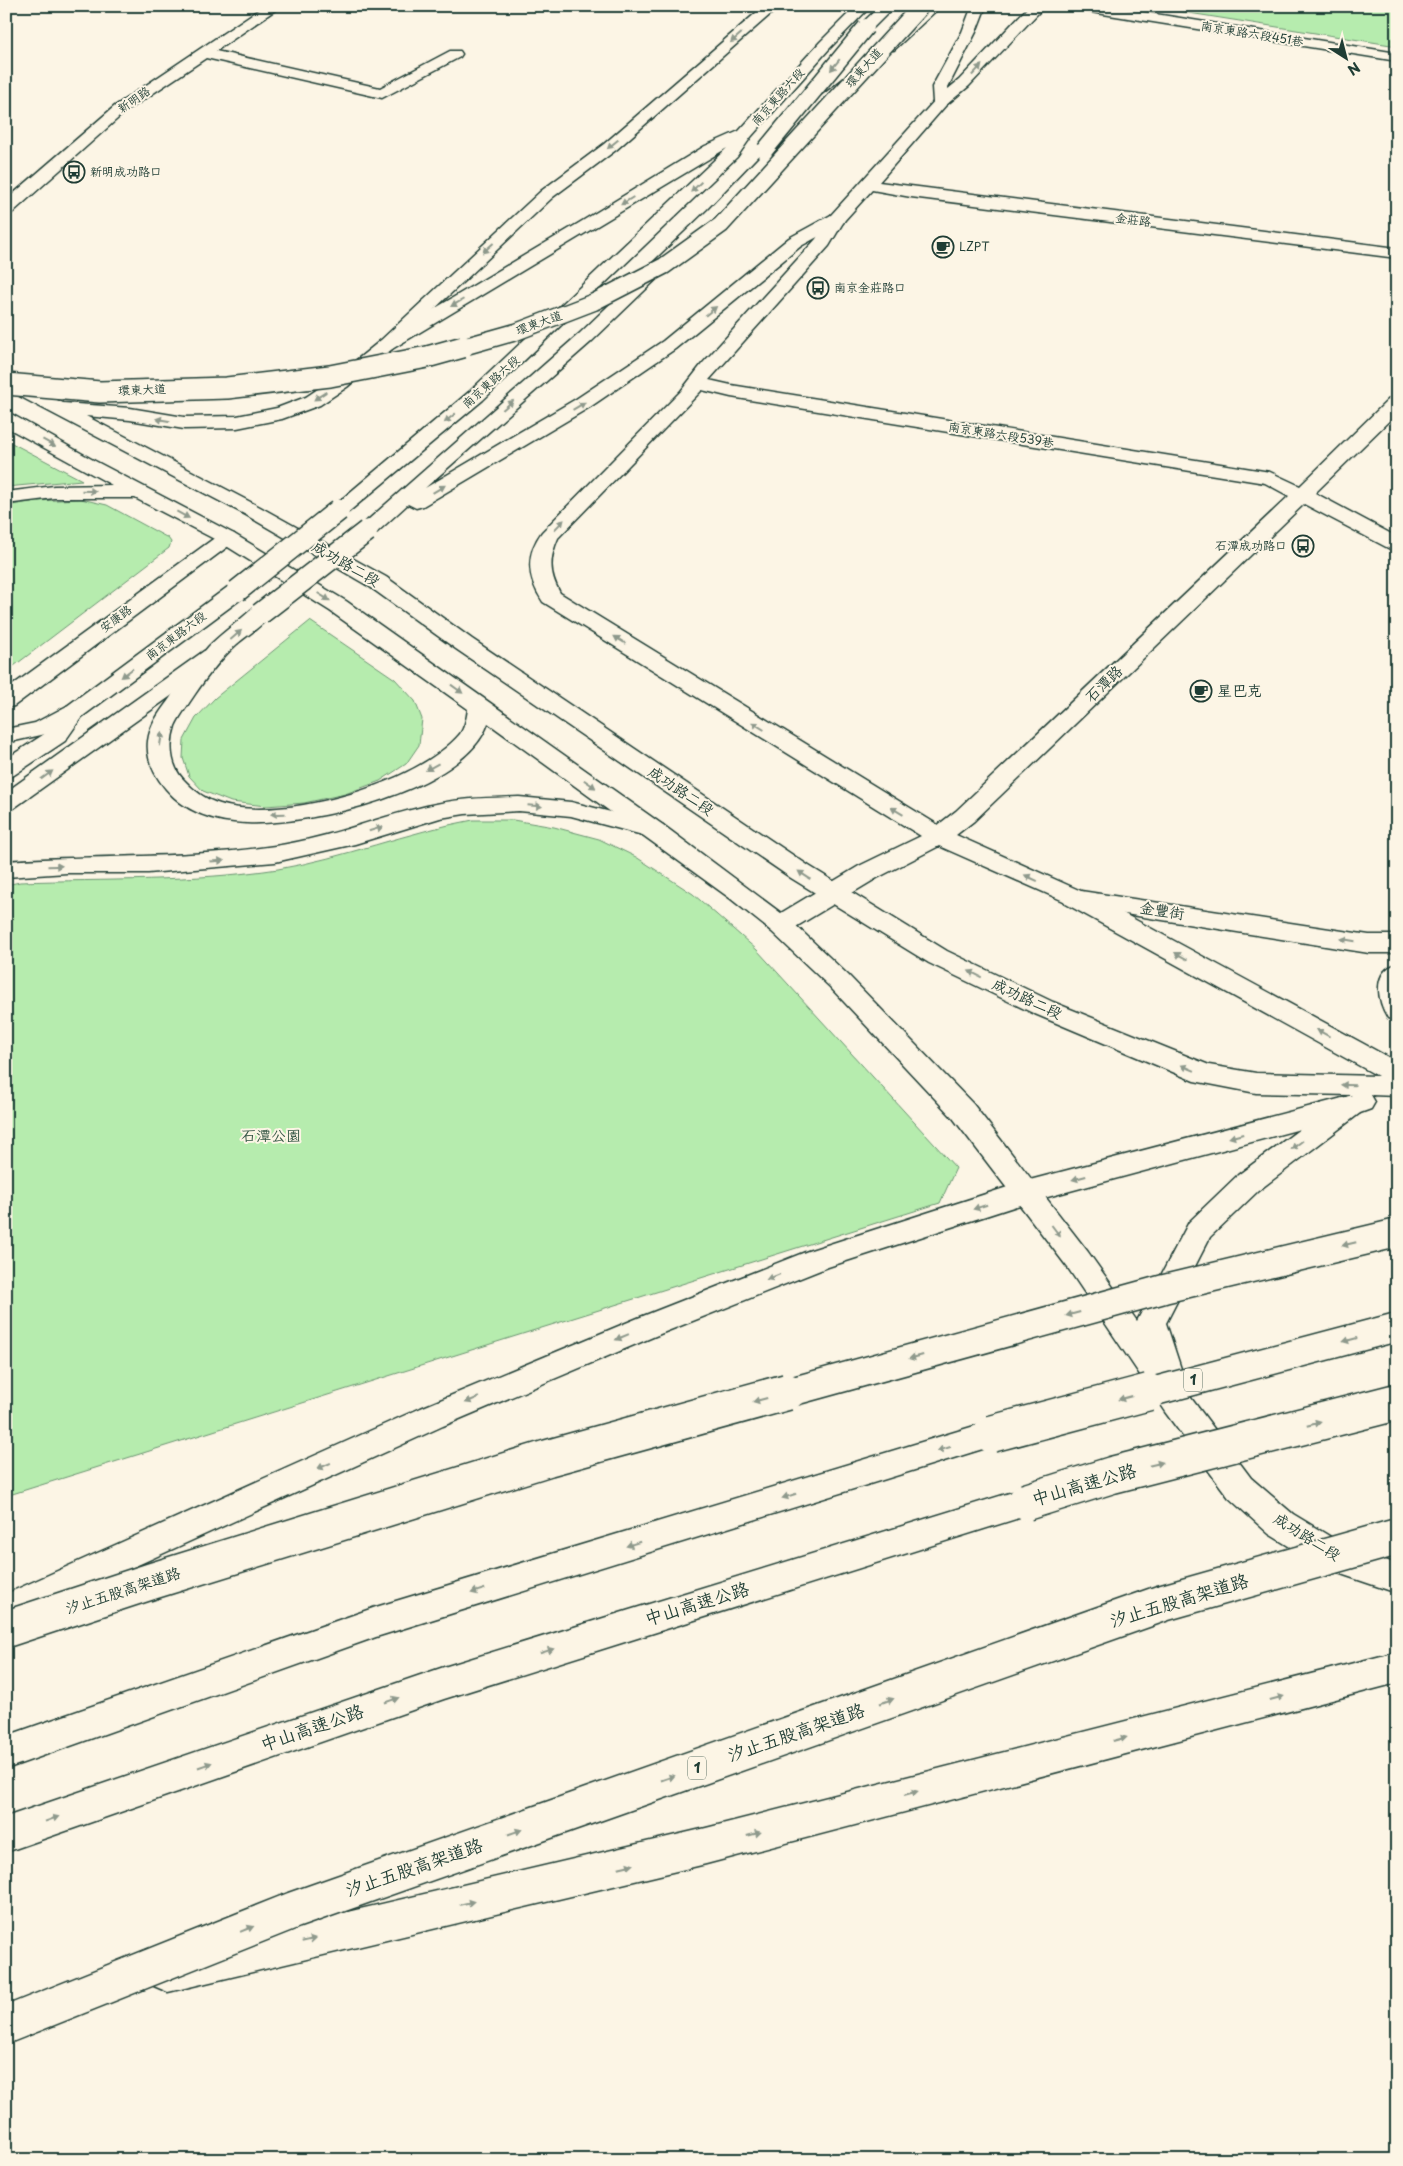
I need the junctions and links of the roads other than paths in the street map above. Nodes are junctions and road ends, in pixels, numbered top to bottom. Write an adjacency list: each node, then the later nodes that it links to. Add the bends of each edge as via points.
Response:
1 (274, 6): 10 (main road, 新明路)
2 (772, 6): 19 (main road, one-way to 19, via 610,147 547,194)
3 (864, 6): 14 (main road, 南京東路六段)
4 (888, 6): 20 (main road, 環東大道, one-way to 20, bridge, via 866,27 722,202 682,242 625,280 568,306 403,356 283,376 114,389)
5 (921, 6): 20 (main road, 環東大道, bridge, via 721,225 664,266 594,302 516,332 436,355 330,376 228,388 110,391)
6 (934, 6): 28 (main road, one-way to 6, via 585,338 714,214 812,110 850,82)
7 (979, 6): 13 (main road, via 940,86)
8 (1040, 6): 13 (main road, one-way to 8)
9 (1078, 6): 12 (main road, 南京東路六段451巷)
10 (204, 53): 11 (main road, via 382,93); 16 (main road, 新明路, via 120,109)
11 (455, 54)
12 (1397, 57)
13 (941, 102): 15 (main road)
14 (745, 134): 19 (main road, one-way to 19, via 711,148 585,228); 34 (main road, 南京東路六段, one-way to 34, bridge, via 724,160 476,396 237,591)
15 (870, 185): 17 (main road); 18 (main road, 金莊路)
16 (6, 209)
17 (837, 219): 21 (main road, 金豐街, via 823,242); 28 (main road, one-way to 17, via 583,404 669,345 795,242)
18 (1397, 253)
19 (386, 345): 23 (main road, one-way to 23, via 340,384 313,401 282,414 237,422 184,424 130,414)
20 (6, 383): 23 (main road, 成功路二段)
21 (698, 383): 26 (main road, 南京東路六段539巷, via 730,391 1270,478); 39 (main road, 金豐街, one-way to 21, via 551,598 540,578 539,556 549,536)
22 (1397, 402): 26 (main road, 石潭路)
23 (54, 407): 41 (main road, 成功路二段, one-way to 23, via 378,582 254,511)
24 (6, 419): 25 (main road, 成功路二段, one-way to 25)
25 (140, 492): 27 (main road, one-way to 25, via 70,490); 29 (main road, 成功路二段, one-way to 29)
26 (1302, 494): 30 (main road, 南京東路六段539巷); 39 (main road, 石潭路, via 971,810)
27 (6, 498)
28 (367, 531): 31 (main road, one-way to 28, bridge, via 260,614)
29 (227, 538): 32 (main road, 安康路); 33 (main road, 成功路二段, one-way to 33, via 338,606)
30 (1397, 545)
31 (212, 656): 33 (main road, one-way to 31, via 478,722 456,752 401,784 358,800 307,811 256,815 220,812 199,805 179,791 163,770 159,754 163,726); 37 (main road, one-way to 31)
32 (6, 701)
33 (480, 706): 38 (main road, 成功路二段, one-way to 38)
34 (75, 711): 35 (main road, via 42,728); 36 (main road, via 57,736)
35 (9, 735)
36 (6, 770)
37 (6, 803)
38 (654, 830): 40 (main road, one-way to 38, via 67,865 148,865 275,854 346,839 437,811 465,806 519,804 570,809); 43 (main road, 成功路二段)
39 (939, 836): 41 (main road, 石潭路); 42 (main road, 金豐街, one-way to 39)
40 (6, 870)
41 (833, 894): 43 (main road, 石潭路); 48 (main road, 成功路二段, one-way to 41, via 1256,1083 1204,1074 1044,1008 938,957)
42 (1075, 898): 44 (main road, 金豐街, one-way to 42, via 1369,944); 47 (main road, one-way to 42)
43 (780, 925): 51 (main road, 成功路二段, via 890,1033 963,1111)
44 (1397, 944)
45 (1397, 973): 46 (main road, via 1392,979)
46 (1397, 1012)
47 (1397, 1074)
48 (1397, 1086)
49 (1397, 1093): 50 (main road, 成功路二段)
50 (1350, 1106): 51 (main road, one-way to 51); 55 (main road, 成功路二段, one-way to 55, via 1248,1182 1199,1230 1151,1323)
51 (1026, 1192): 55 (main road, 成功路二段, one-way to 55, via 1078,1260); 58 (main road, one-way to 58, via 818,1259 649,1326 432,1417)
52 (1397, 1233): 59 (main road, 汐止五股高架道路, one-way to 59, bridge, via 1164,1289 548,1458)
53 (1397, 1327): 61 (main road, 1, one-way to 61, bridge, via 991,1434 376,1622)
54 (1397, 1402): 62 (main road, 中山高速公路, one-way to 54, bridge, via 444,1683 1112,1475)
55 (1176, 1403): 57 (main road, 成功路二段, via 1240,1488 1281,1524 1338,1559)
56 (1397, 1537): 64 (main road, 汐止五股高架道路 / 1, one-way to 56, bridge, via 294,1910 1144,1610)
57 (1397, 1578)
58 (6, 1610)
59 (6, 1629)
60 (1397, 1666): 63 (main road, one-way to 60, via 706,1846)
61 (6, 1753)
62 (6, 1835)
63 (6, 2011)
64 (6, 2025)

